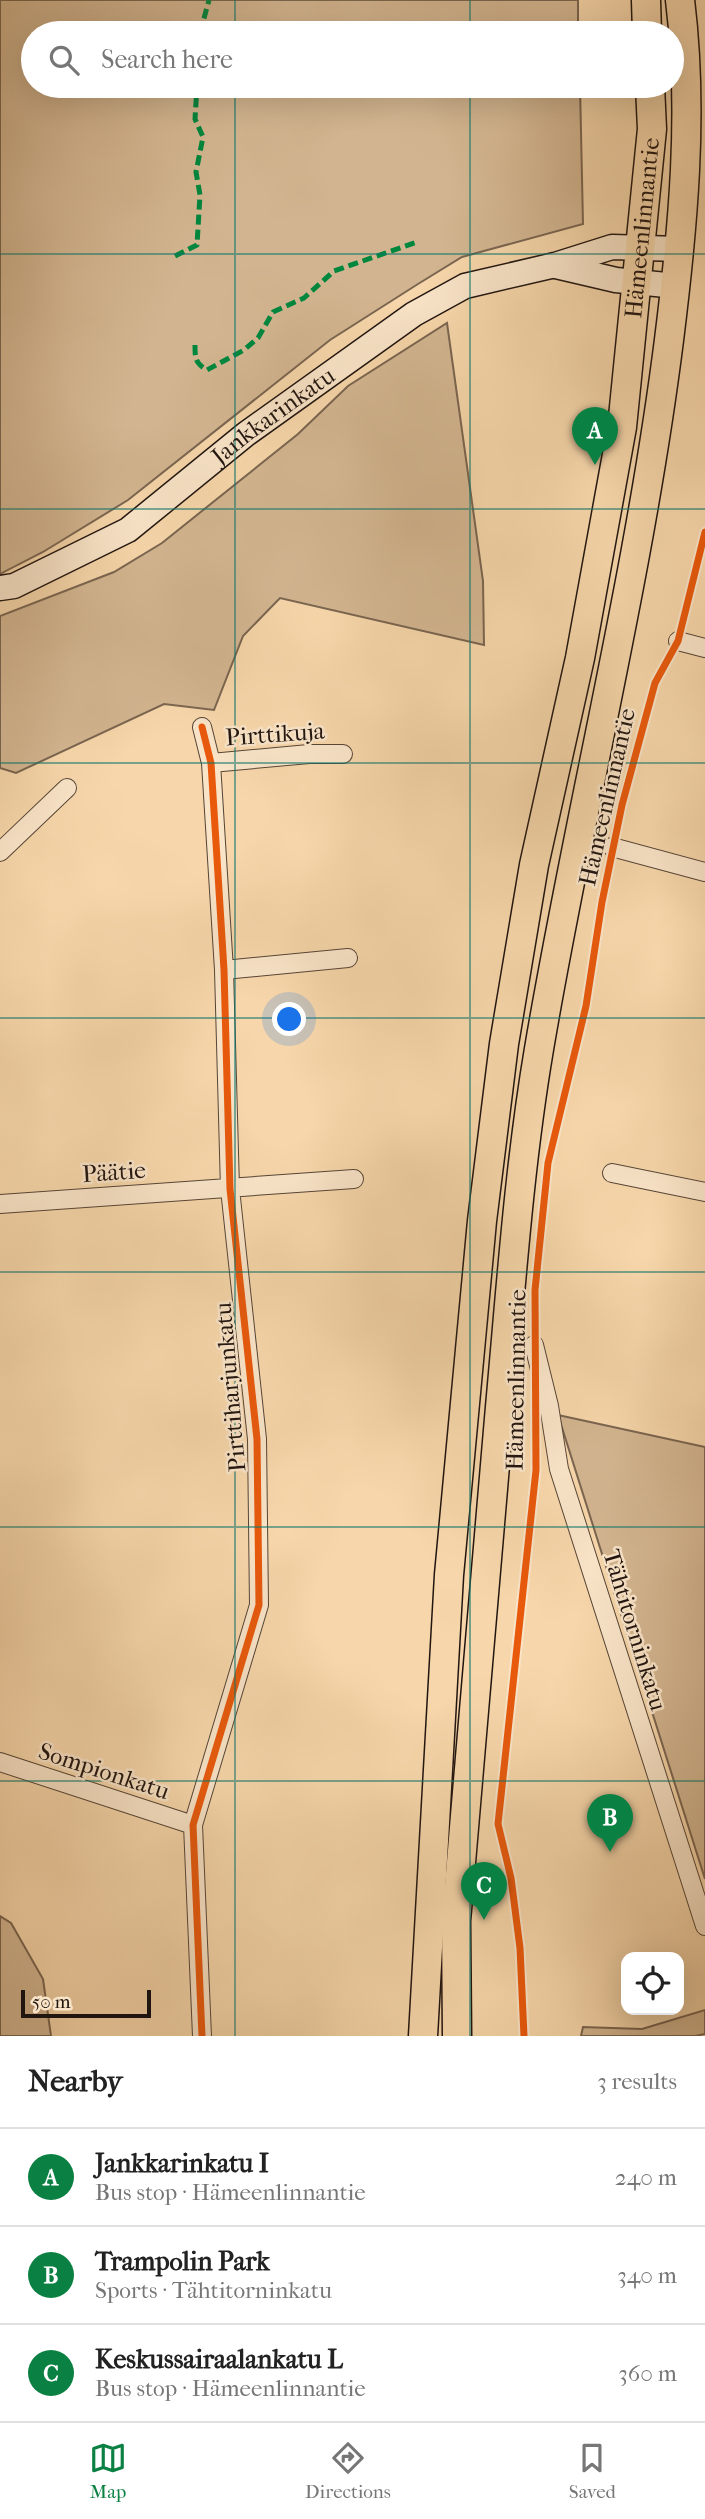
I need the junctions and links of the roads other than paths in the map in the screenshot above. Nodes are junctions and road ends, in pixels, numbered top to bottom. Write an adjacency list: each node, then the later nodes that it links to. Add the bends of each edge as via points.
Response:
1 (646, 0): 3 (main road)
2 (680, 0): 4 (main road, Hämeenlinnantie)
3 (647, 21)
4 (681, 21)
5 (684, 74): 8 (main road, Hämeenlinnantie, via 687,130)
6 (651, 98): 7 (main road, Hämeenlinnantie)
7 (642, 246): 8 (street, Jankkarinkatu); 9 (street, Jankkarinkatu, via 612,247); 10 (main road, Hämeenlinnantie)
8 (679, 249): 11 (main road, Hämeenlinnantie)
9 (555, 265): 10 (street, Jankkarinkatu); 12 (street, Jankkarinkatu, via 465,286 414,314 246,434 128,530 14,586)
10 (638, 281): 11 (street, Jankkarinkatu); 34 (main road, Hämeenlinnantie, via 622,427 580,658 532,877 504,1044 484,1207 449,1575)
11 (676, 286): 35 (main road, Hämeenlinnantie, via 657,431 538,1055 516,1224 456,1921)
12 (0, 588)
13 (678, 642): 14 (street)
14 (705, 648)
15 (202, 727): 17 (street, Pirttiharjunkatu)
16 (343, 754): 17 (street, Pirttikuja)
17 (211, 762): 23 (street, Pirttiharjunkatu)
18 (68, 788): 20 (street)
19 (612, 847): 21 (street)
20 (0, 852)
21 (705, 872)
22 (348, 958): 23 (street)
23 (224, 970): 26 (street, Pirttiharjunkatu)
24 (612, 1173): 27 (street)
25 (354, 1179): 26 (street, Päätie)
26 (230, 1189): 28 (street, Päätie); 31 (street, Pirttiharjunkatu, via 257,1438 260,1605)
27 (705, 1192)
28 (0, 1204)
29 (534, 1345): 32 (street, Tähtitorninkatu, via 550,1406 559,1469)
30 (0, 1762): 31 (street, Sompionkatu)
31 (193, 1825): 33 (street, Pirttiharjunkatu)
32 (705, 1926)
33 (202, 2036)
34 (423, 2036)
35 (457, 2036)

